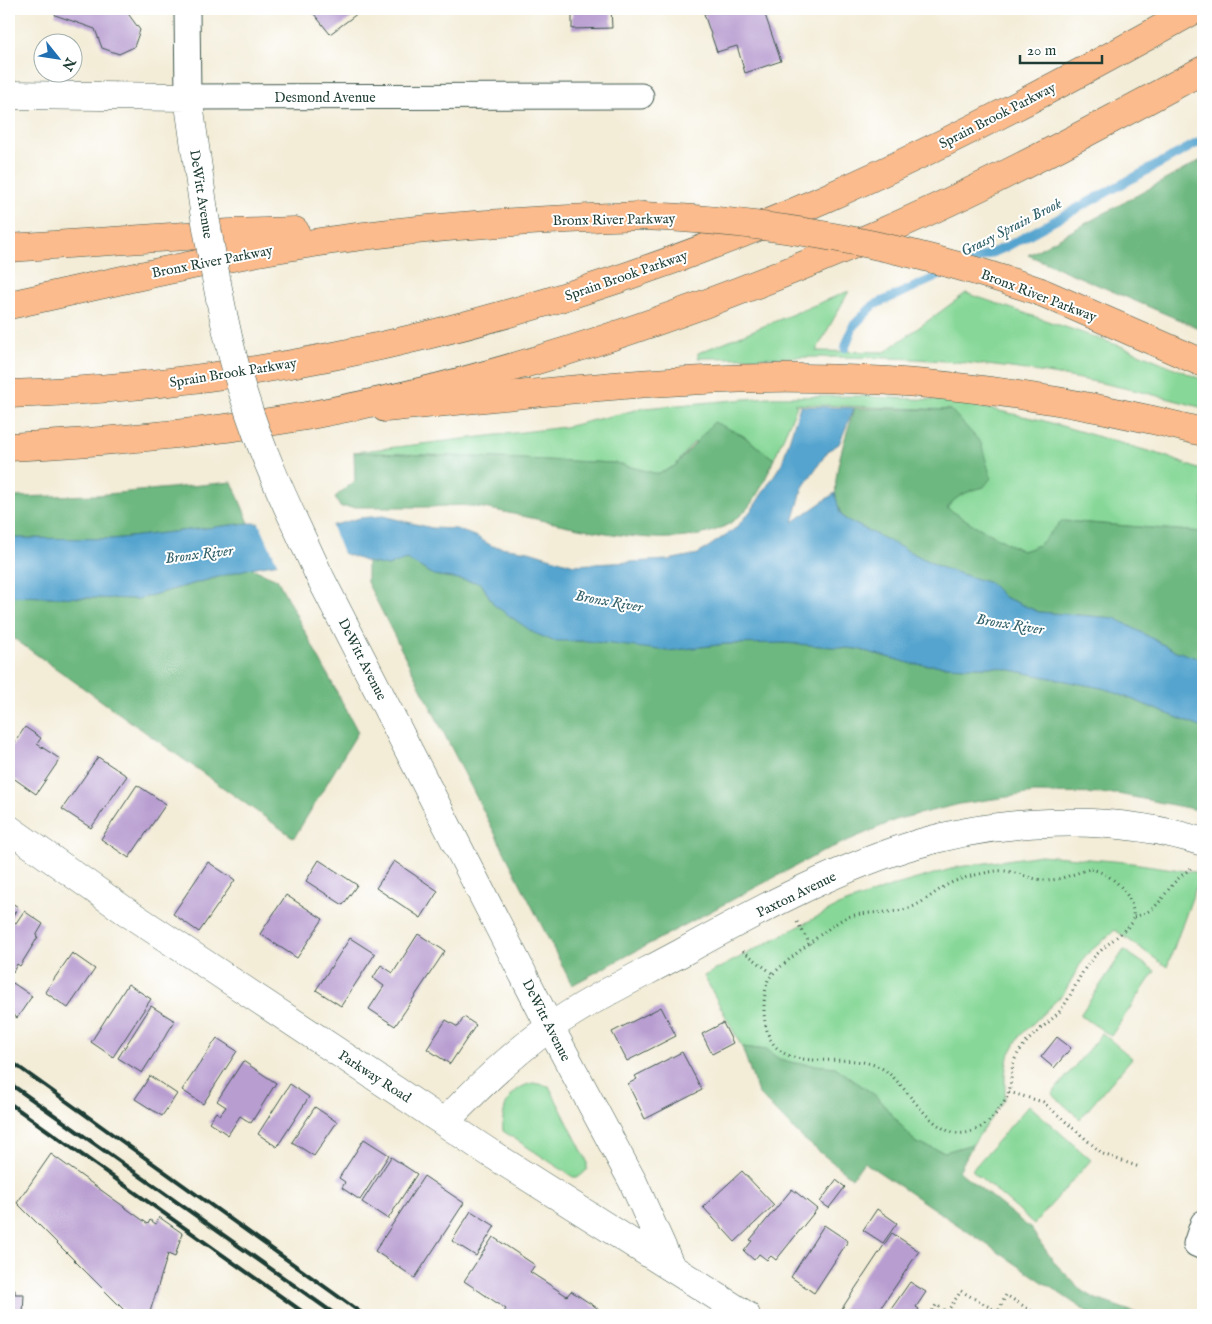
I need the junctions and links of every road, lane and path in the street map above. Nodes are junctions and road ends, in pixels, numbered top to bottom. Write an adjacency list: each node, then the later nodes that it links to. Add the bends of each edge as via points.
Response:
1 (187, 9): 6 (street, DeWitt Avenue)
2 (1196, 9): 13 (highway, Sprain Brook Parkway, via 1068,79 825,199 630,275 445,330 349,353 200,378 102,389)
3 (1203, 70): 14 (highway, via 927,212 739,291 508,368)
4 (9, 95): 6 (street, Desmond Avenue)
5 (641, 96): 6 (street, Desmond Avenue)
6 (188, 97): 28 (street, DeWitt Avenue, bridge, via 219,293 243,396 274,477 319,574)
7 (429, 229): 8 (highway, via 230,233); 9 (highway, Bronx River Parkway, via 329,240 226,258); 10 (highway, Bronx River Parkway, bridge, via 528,220 642,216 741,222 839,237 986,273 1041,292)
8 (9, 248)
9 (9, 305)
10 (1158, 342): 11 (highway); 12 (highway, Bronx River Parkway)
11 (1203, 357)
12 (1203, 363)
13 (9, 394)
14 (307, 416): 15 (highway, via 685,382 807,378 963,386 1063,401); 16 (highway)
15 (1162, 422): 17 (highway); 18 (highway)
16 (208, 431): 19 (highway); 20 (highway, via 85,454)
17 (1203, 432)
18 (1203, 443)
19 (9, 447)
20 (9, 464)
21 (9, 829): 30 (street, Parkway Road, via 124,910)
22 (1199, 854): 23 (path, via 1155,909); 28 (street, Paxton Avenue, via 1175,833 1110,824 1036,824 968,833 908,847 843,871 720,931)
23 (1134, 917): 25 (path, via 1124,892 1104,871 1091,868 1049,881 997,871 949,884 913,907 843,919); 29 (path, via 1132,923 1088,964 1060,1011 1027,1040 1011,1071)
24 (797, 922): 25 (path)
25 (810, 944): 27 (path)
26 (741, 950): 27 (path)
27 (772, 973): 29 (path, via 766,991 764,1016 768,1036 777,1047 795,1058 864,1060 885,1070 931,1121 948,1131 966,1132 981,1127 999,1110)
28 (550, 1028): 30 (street, Paxton Avenue, via 518,1051); 34 (street, DeWitt Avenue, via 636,1190)
29 (1009, 1092): 31 (path, via 1043,1102 1103,1154)
30 (445, 1122): 34 (street, Parkway Road)
31 (1139, 1167)
32 (1203, 1223): 33 (street, via 1196,1244)
33 (1203, 1247)
34 (671, 1267): 36 (street, Parkway Road)
35 (946, 1313): 37 (path, via 936,1305); 38 (path, via 961,1291 998,1312 1006,1295)
36 (746, 1315)
37 (930, 1315)
38 (1038, 1315)

